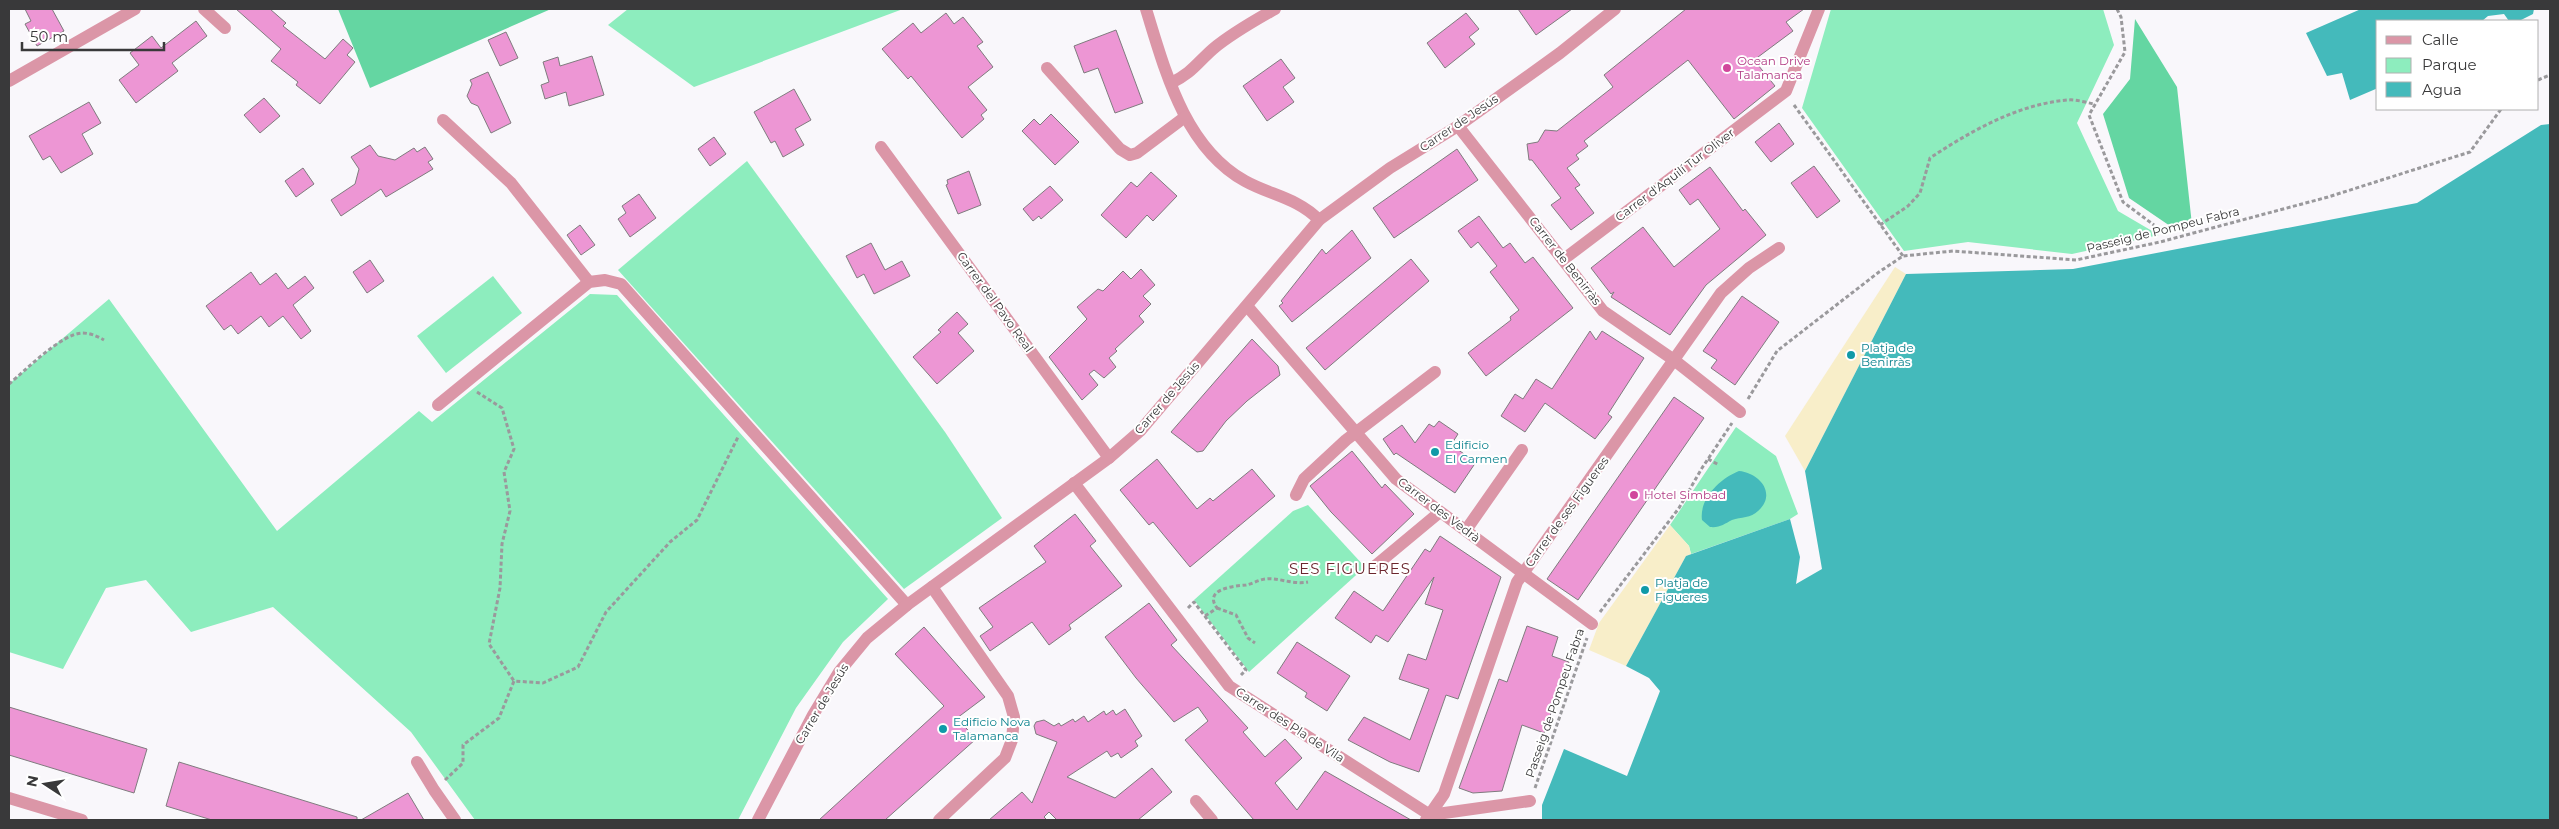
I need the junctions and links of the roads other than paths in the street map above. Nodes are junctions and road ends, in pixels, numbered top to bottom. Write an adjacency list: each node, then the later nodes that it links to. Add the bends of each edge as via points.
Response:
1 (136, 9): 9 (street)
2 (204, 9): 7 (street)
3 (1146, 9): 10 (street)
4 (1275, 9): 10 (street, via 1238,31 1213,49 1188,75)
5 (1615, 9): 13 (street, Carrer de Jesús)
6 (1819, 9): 17 (street, Carrer d'Aquilí Tur Oliver, via 1786,91)
7 (224, 28)
8 (1047, 68): 11 (street, via 1120,149 1130,155)
9 (9, 81)
10 (1171, 83): 11 (street)
11 (1185, 117): 15 (street, via 1223,166 1246,181 1299,203)
12 (443, 120): 18 (street, via 511,182)
13 (1458, 126): 15 (street, Carrer de Jesús, via 1390,168); 17 (street, Carrer de Benirràs)
14 (881, 147): 26 (street, Carrer del Pavo Real)
15 (1319, 220): 19 (street, Carrer de Jesús)
16 (1779, 248): 20 (street, Carrer de ses Figueres, via 1749,268 1721,293)
17 (1564, 259): 20 (street, Carrer de Benirràs, via 1603,311)
18 (588, 282): 22 (street); 34 (street, via 605,280 621,284)
19 (1247, 306): 24 (street, Carrer des Vedrà); 26 (street, Carrer de Jesús, via 1140,432)
20 (1674, 360): 23 (street, Carrer de Benirràs); 32 (street, Carrer de ses Figueres)
21 (1436, 372): 24 (street, via 1425,377)
22 (438, 405)
23 (1740, 412)
24 (1355, 433): 28 (street, via 1304,479); 29 (street, Carrer des Vedrà, via 1396,478)
25 (1522, 450): 30 (street)
26 (1109, 458): 27 (street, Carrer de Jesús)
27 (1074, 483): 33 (street, Carrer de Jesús); 40 (street, Carrer des Pla de Vila, via 1230,686)
28 (1296, 495)
29 (1440, 512): 30 (street, Carrer des Vedrà); 31 (street)
30 (1466, 530): 32 (street, Carrer des Vedrà)
31 (1375, 566)
32 (1523, 572): 35 (street, Carrer des Vedrà); 40 (street, Carrer de ses Figueres, via 1444,794)
33 (932, 587): 34 (street, Carrer de Jesús); 44 (street, via 1008,696 1014,718 1012,740 1005,758)
34 (908, 605): 43 (street, Carrer de Jesús, via 867,638 839,672)
35 (1592, 624)
36 (417, 762): 42 (street)
37 (9, 798): 41 (street)
38 (1196, 800): 45 (street)
39 (1530, 801): 40 (street)
40 (1428, 818)
41 (82, 820)
42 (456, 820)
43 (758, 820)
44 (939, 820)
45 (1212, 820)

